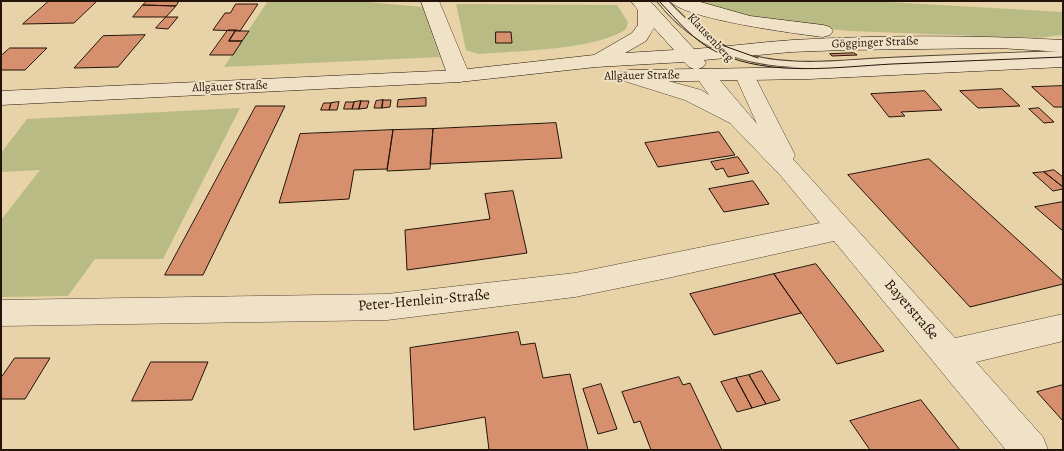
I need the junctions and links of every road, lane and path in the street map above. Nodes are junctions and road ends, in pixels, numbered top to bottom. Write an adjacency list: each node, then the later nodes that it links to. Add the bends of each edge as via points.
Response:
1 (676, 1): 7 (street, Klausenberg)
2 (679, 1): 5 (street, via 711,14 753,23)
3 (426, 2): 14 (street)
4 (649, 4): 7 (lane); 9 (street, Klausenberg); 10 (street, via 647,25 639,37)
5 (937, 41): 6 (street, Gögginger Straße); 7 (street, Gögginger Straße)
6 (1063, 46)
7 (726, 51): 8 (lane, via 755,60 804,65); 9 (street, Gögginger Straße); 13 (street, Klausenberg)
8 (1063, 54)
9 (688, 55): 10 (street, Allgäuer Straße); 12 (street, Klausenberg)
10 (596, 61): 14 (street, Allgäuer Straße)
11 (1063, 61): 13 (street, Gögginger Straße)
12 (706, 75): 13 (street, Gögginger Straße); 15 (street, Allgäuer Straße); 17 (street, Bayerstraße)
13 (745, 75): 18 (street, Bayerstraße)
14 (459, 76): 15 (street, Allgäuer Straße, via 526,79); 16 (street, Allgäuer Straße)
15 (628, 76): 17 (street, Bayerstraße, via 692,95)
16 (1, 98)
17 (741, 122): 18 (street, Bayerstraße)
18 (790, 170): 19 (street, Bayerstraße)
19 (841, 229): 20 (street, Peter-Henlein-Straße, via 575,284 387,307); 22 (street, Bayerstraße)
20 (1, 313)
21 (1063, 327): 22 (street)
22 (950, 354): 23 (street, Bayerstraße)
23 (1030, 450)

